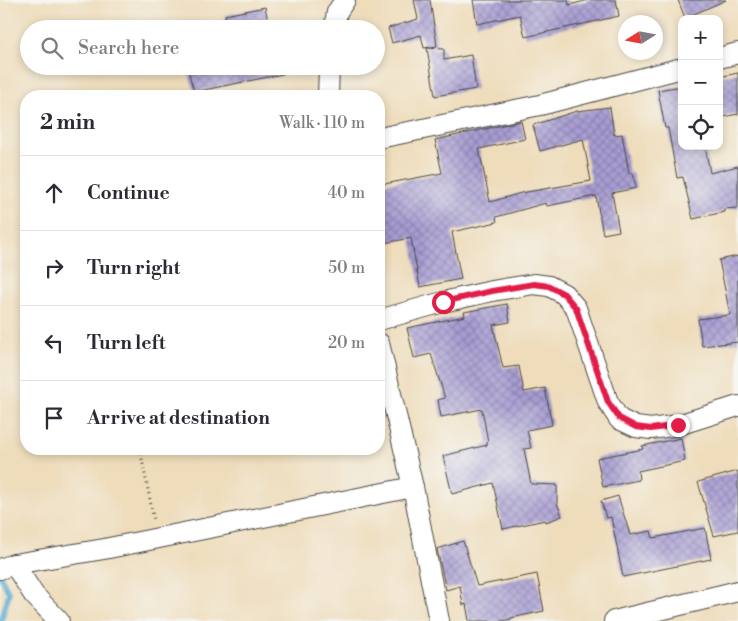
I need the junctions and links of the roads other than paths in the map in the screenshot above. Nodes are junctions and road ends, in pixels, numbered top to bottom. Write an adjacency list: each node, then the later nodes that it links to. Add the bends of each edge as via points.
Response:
1 (345, 0): 2 (street)
2 (336, 20)
3 (738, 52): 4 (street)
4 (723, 57)
5 (678, 69): 8 (street, via 540,105)
6 (329, 75): 7 (street)
7 (328, 90)
8 (385, 137)
9 (385, 318): 11 (street, via 492,291 534,284 549,286 564,294 576,308 608,402 619,418 636,427 651,429 678,425)
10 (385, 369): 12 (street)
11 (738, 406)
12 (413, 487): 13 (street); 16 (street)
13 (7, 567): 15 (street)
14 (738, 591): 17 (street)
15 (59, 621)
16 (439, 621)
17 (614, 621)

